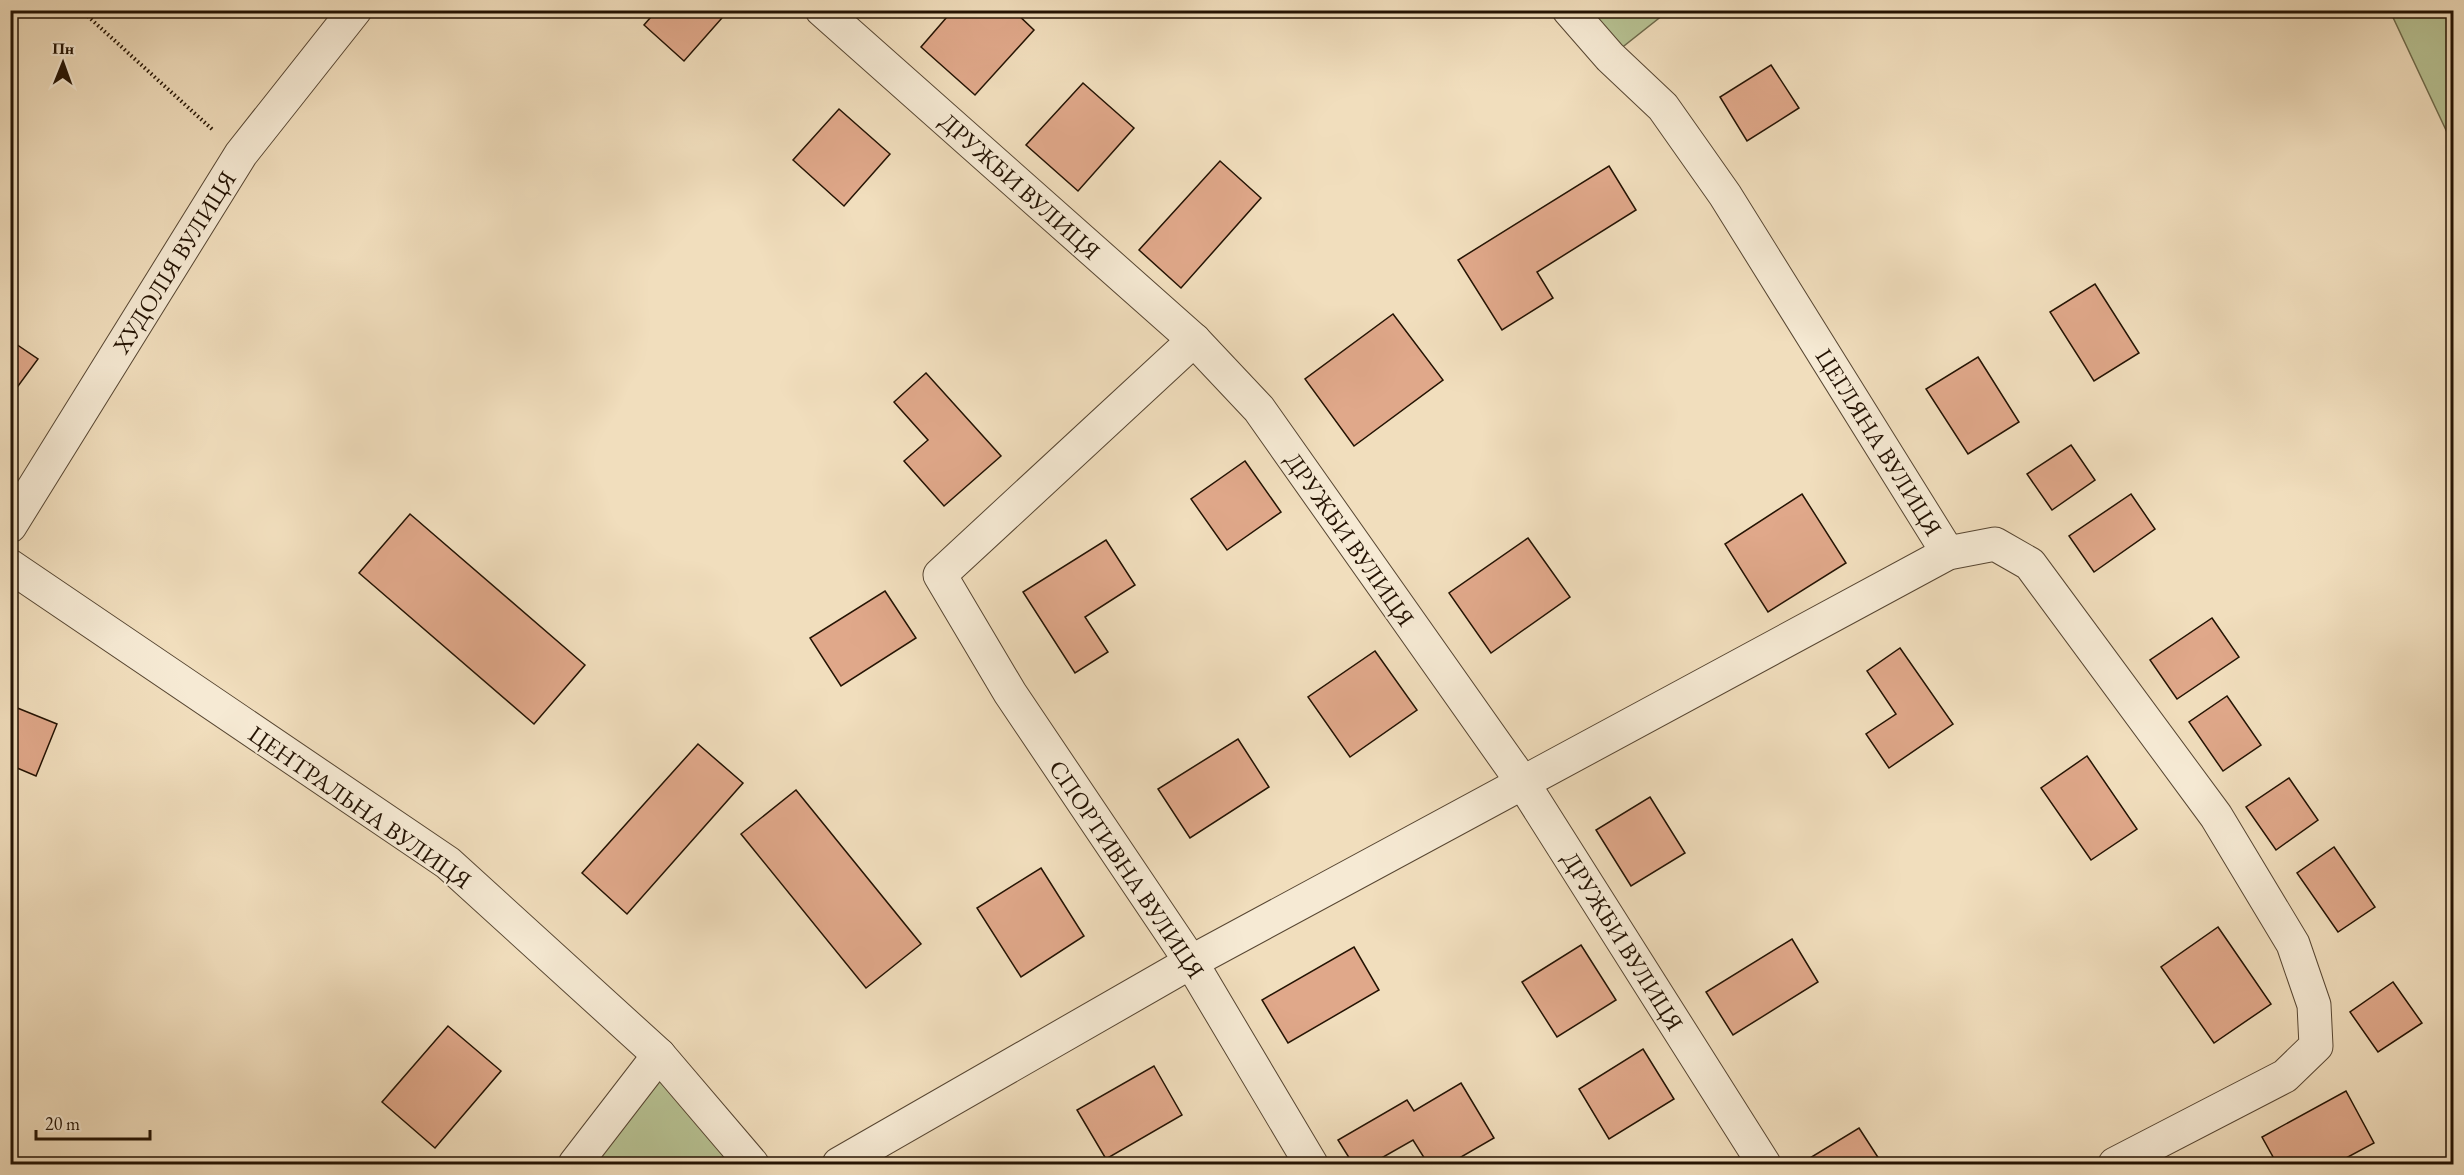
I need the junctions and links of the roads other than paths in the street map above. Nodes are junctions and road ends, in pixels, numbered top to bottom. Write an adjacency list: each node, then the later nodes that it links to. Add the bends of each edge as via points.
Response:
1 (355, 10): 5 (street, ХУДОЛІЯ ВУЛИЦЯ, via 241,154)
2 (822, 10): 4 (street, ДРУЖБИ ВУЛИЦЯ)
3 (1569, 10): 6 (street, ЦЕГЛЯНА ВУЛИЦЯ, via 1610,57 1663,107 1725,195)
4 (1194, 340): 8 (street, ДРУЖБИ ВУЛИЦЯ, via 1259,410); 9 (street, СПОРТИВНА ВУЛИЦЯ, via 940,575 1010,693)
5 (10, 525)
6 (1948, 553): 8 (street); 16 (street, ЦЕГЛЯНА ВУЛИЦЯ, via 1995,544 2030,564 2216,816 2293,944 2314,1005 2316,1046 2285,1076)
7 (10, 566): 10 (street, ЦЕНТРАЛЬНА ВУЛИЦЯ, via 448,863)
8 (1523, 783): 9 (street); 15 (street, ДРУЖБИ ВУЛИЦЯ)
9 (1191, 962): 13 (street); 14 (street, СПОРТИВНА ВУЛИЦЯ)
10 (659, 1055): 11 (street); 12 (street, ЦЕНТРАЛЬНА ВУЛИЦЯ)
11 (575, 1164)
12 (752, 1164)
13 (839, 1164)
14 (1311, 1164)
15 (1764, 1164)
16 (2115, 1164)

